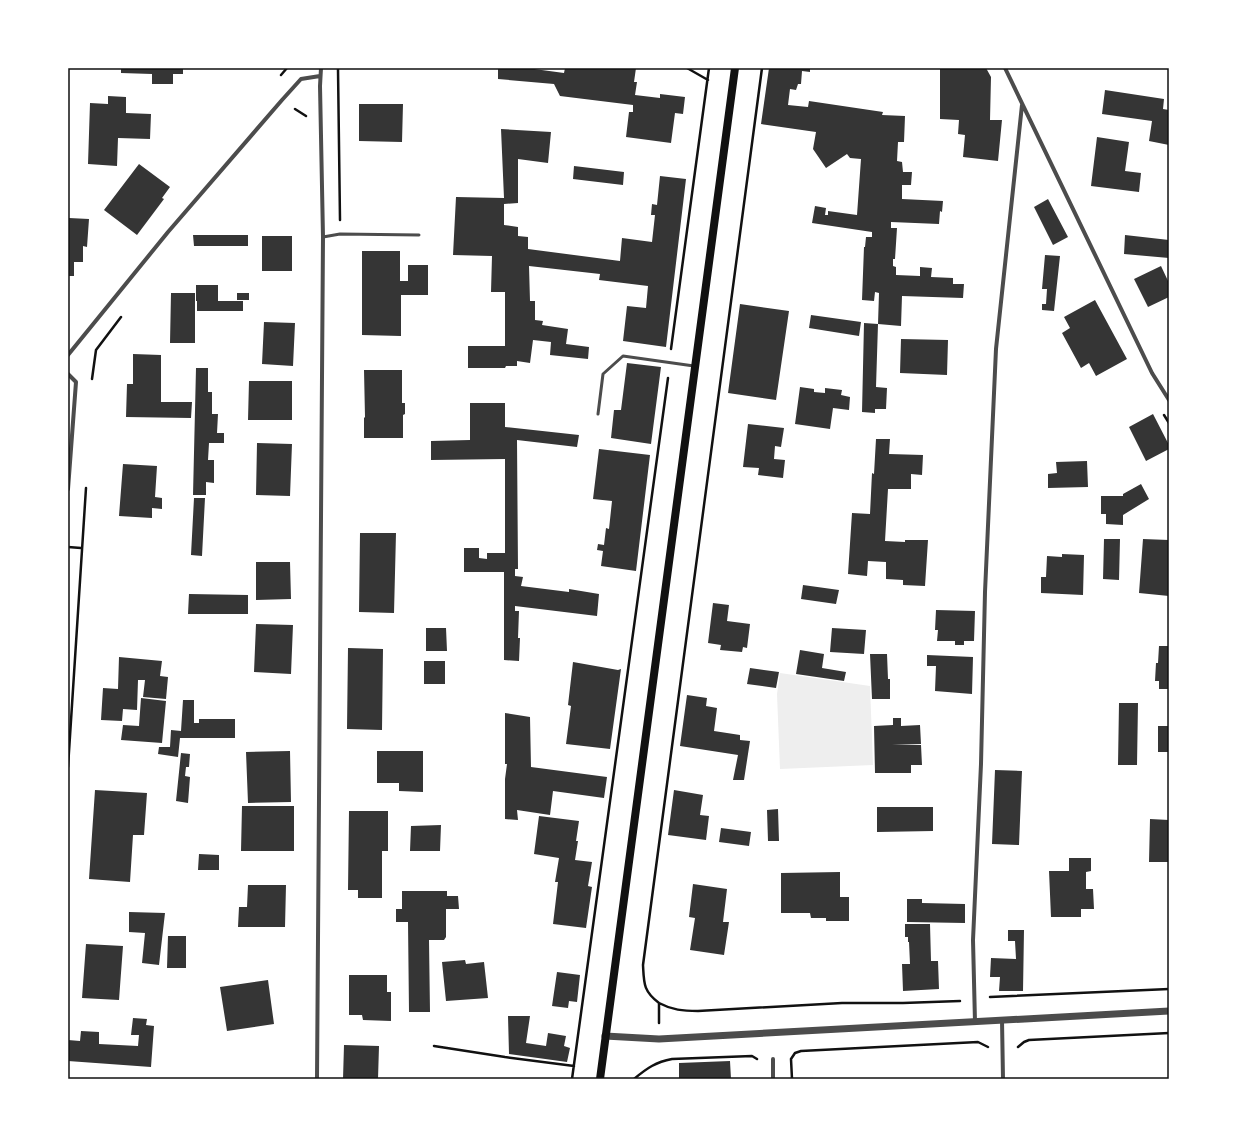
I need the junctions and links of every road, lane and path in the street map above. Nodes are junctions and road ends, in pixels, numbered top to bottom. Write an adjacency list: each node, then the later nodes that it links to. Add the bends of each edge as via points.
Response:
1 (321, 68): 7 (street)
2 (687, 68): 8 (path)
3 (709, 68): 8 (path)
4 (735, 68): 15 (main road)
5 (762, 68): 28 (path, via 643,965 644,985 650,996)
6 (1005, 68): 9 (street)
7 (320, 76): 11 (street); 13 (street, via 301,79 282,100 168,232)
8 (708, 80): 14 (path)
9 (1022, 105): 18 (street, via 1152,373); 31 (street, via 996,349 973,940)
10 (419, 235): 11 (lane, via 340,234)
11 (322, 237): 41 (street)
12 (124, 314): 17 (path, via 96,350)
13 (68, 355)
14 (670, 362): 15 (lane); 19 (lane, via 623,356 603,374); 40 (path)
15 (696, 366): 33 (main road)
16 (68, 374): 21 (street, via 76,382)
17 (92, 382)
18 (1169, 400)
19 (598, 414)
20 (86, 481): 23 (path)
21 (68, 489)
22 (68, 547): 23 (path)
23 (81, 548): 24 (path)
24 (68, 767)
25 (1169, 989): 26 (path)
26 (984, 997)
27 (964, 1001): 28 (path, via 842,1003 698,1011 680,1011)
28 (659, 1003): 34 (path)
29 (1169, 1011): 30 (street)
30 (1002, 1020): 31 (street); 47 (street)
31 (975, 1022): 34 (street)
32 (1169, 1033): 36 (path, via 1029,1040)
33 (605, 1036): 34 (street); 43 (main road)
34 (659, 1039)
35 (434, 1046): 40 (path)
36 (1018, 1047)
37 (989, 1048): 46 (path, via 978,1042 802,1051 795,1053 791,1059)
38 (773, 1059): 45 (street)
39 (758, 1060): 44 (path, via 752,1056 672,1059 660,1062)
40 (574, 1066): 42 (path)
41 (317, 1079)
42 (572, 1079)
43 (600, 1079)
44 (634, 1079)
45 (773, 1079)
46 (792, 1079)
47 (1003, 1079)

